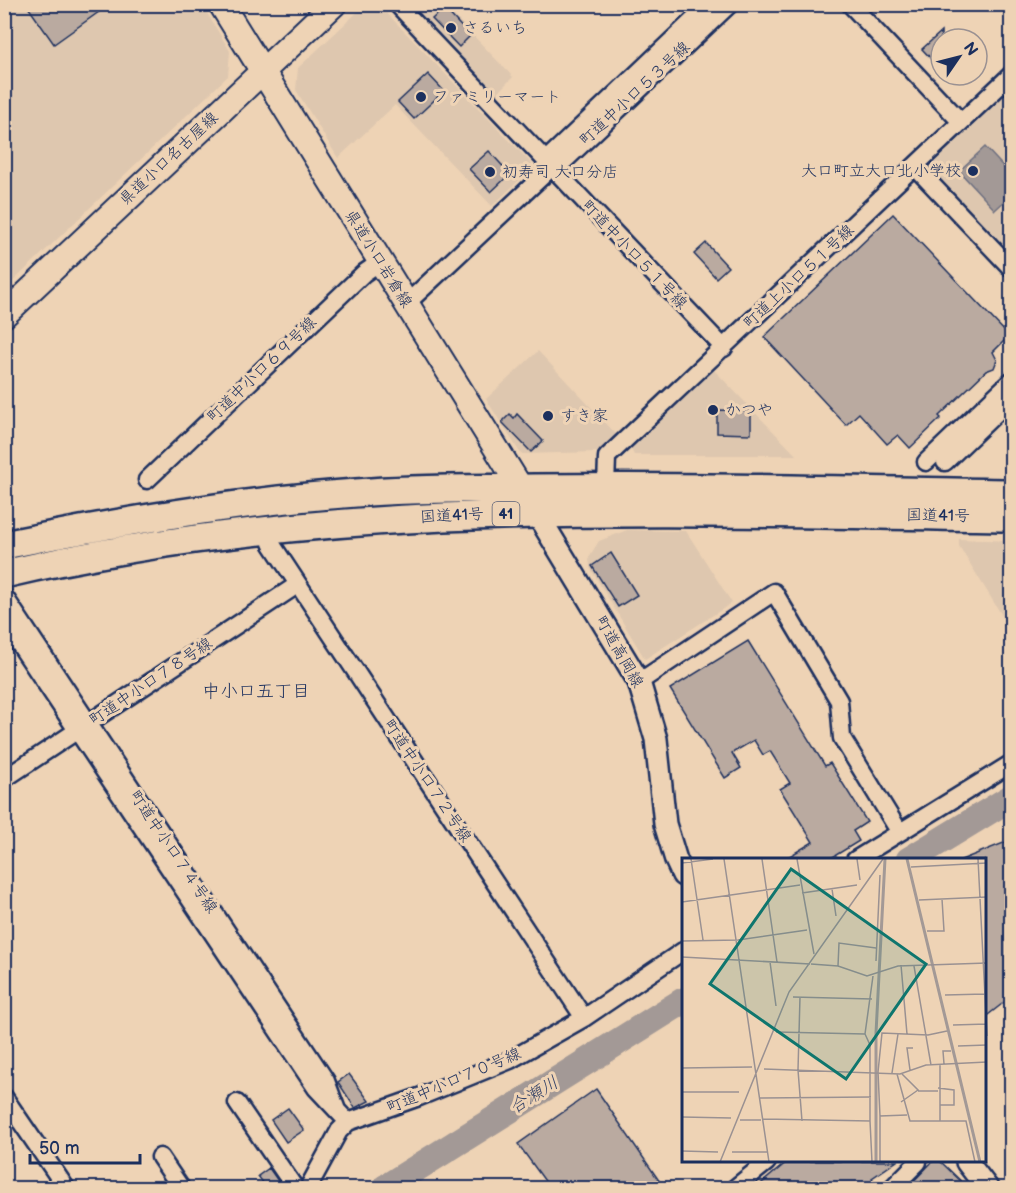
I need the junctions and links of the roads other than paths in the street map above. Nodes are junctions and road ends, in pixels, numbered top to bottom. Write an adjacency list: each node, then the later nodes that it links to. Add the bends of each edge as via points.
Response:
1 (221, 4): 7 (main road, 県道小口岩倉線)
2 (334, 4): 7 (main road, 県道小口名古屋線)
3 (397, 4): 10 (street, 町道中小口５１号線)
4 (710, 4): 10 (street)
5 (730, 4): 10 (street, 町道中小口５３号線, via 559,166)
6 (850, 4): 9 (street)
7 (262, 71): 12 (main road, 県道小口岩倉線); 15 (main road, 県道小口名古屋線)
8 (1011, 74): 9 (street, 町道上小口５１号線)
9 (961, 122): 11 (street, 町道上小口５１号線)
10 (548, 165): 14 (street, 町道中小口５３号線); 16 (street, 町道中小口５１号線)
11 (915, 167): 13 (street); 16 (street, 町道上小口５１号線)
12 (380, 262): 14 (main road, 県道小口岩倉線); 21 (street, 町道中小口６９号線)
13 (1011, 269)
14 (406, 304): 23 (main road, 県道小口岩倉線)
15 (4, 315)
16 (724, 348): 22 (street, 町道上小口５１号線, via 607,457)
17 (1011, 380): 19 (street)
18 (1011, 398): 20 (street)
19 (926, 462)
20 (945, 462)
21 (147, 480)
22 (606, 487): 23 (highway, 国道41号 / 41); 24 (highway, 国道41号 / 41)
23 (520, 488): 25 (main road, 県道小口岩倉線); 28 (highway, 国道41号 / 41, via 392,490 281,499)
24 (1011, 493)
25 (536, 512): 26 (highway, 国道41号 / 41); 29 (highway, 国道41号 / 41, via 286,527 129,549); 33 (street, 町道高岡線)
26 (1011, 517)
27 (271, 543): 30 (street, 町道中小口７２号線)
28 (4, 545)
29 (4, 574)
30 (297, 585): 34 (street, 町道中小口７８号線); 41 (street, 町道中小口７２号線)
31 (4, 596): 34 (street, 町道中小口７４号線)
32 (4, 621): 34 (street, 町道中小口７４号線)
33 (639, 682): 37 (street, via 774,592 839,701 842,738); 39 (street, 町道高岡線, via 656,738 665,824)
34 (83, 727): 36 (street, 町道中小口７８号線); 44 (street, 町道中小口７４号線, via 326,1082)
35 (1011, 763): 37 (street)
36 (4, 779)
37 (899, 831): 38 (street)
38 (858, 858)
39 (682, 871)
40 (682, 952): 41 (street, 町道中小口７０号線)
41 (584, 1018): 44 (street, 町道中小口７０号線, via 510,1060 419,1097)
42 (4, 1097): 49 (street)
43 (237, 1103): 51 (street)
44 (342, 1116): 52 (street, via 339,1131)
45 (160, 1157): 50 (street)
46 (765, 1163): 53 (street)
47 (916, 1163): 54 (street)
48 (969, 1163): 55 (street)
49 (66, 1188)
50 (181, 1188)
51 (295, 1188)
52 (308, 1188)
53 (735, 1188)
54 (892, 1188)
55 (987, 1188)

